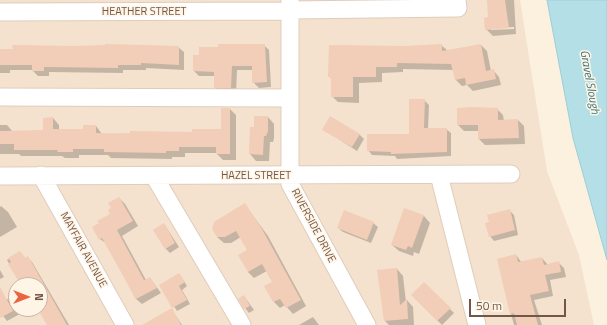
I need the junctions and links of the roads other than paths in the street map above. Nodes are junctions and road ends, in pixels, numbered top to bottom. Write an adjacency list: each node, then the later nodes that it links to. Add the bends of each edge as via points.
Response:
1 (457, 0): 2 (street, HEATHER STREET, via 458,8)
2 (289, 7): 3 (street, HEATHER STREET); 5 (street, RIVERSIDE DRIVE)
3 (0, 12)
4 (0, 97): 5 (street)
5 (290, 98): 11 (street, RIVERSIDE DRIVE)
6 (511, 174): 7 (street, HAZEL STREET)
7 (440, 175): 11 (street, HAZEL STREET); 15 (street)
8 (0, 176): 9 (street, HAZEL STREET)
9 (41, 176): 10 (street, HAZEL STREET); 12 (street, MAYFAIR AVENUE)
10 (154, 176): 11 (street, HAZEL STREET); 13 (street)
11 (290, 176): 14 (street, RIVERSIDE DRIVE, via 290,184)
12 (125, 325)
13 (242, 325)
14 (367, 325)
15 (477, 325)

